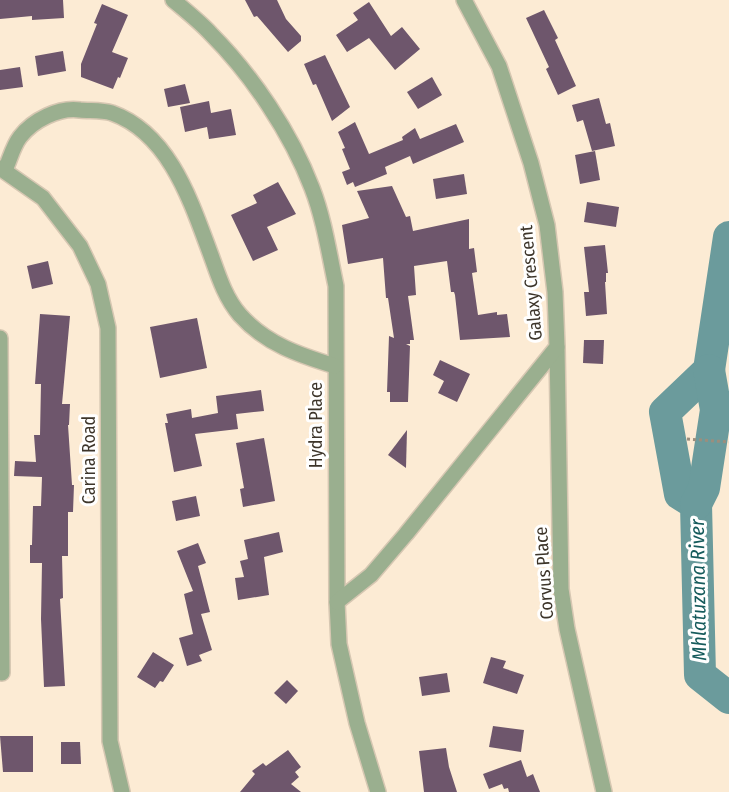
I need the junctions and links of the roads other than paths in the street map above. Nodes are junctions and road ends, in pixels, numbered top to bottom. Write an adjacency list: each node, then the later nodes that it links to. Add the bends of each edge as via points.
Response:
1 (173, 0): 6 (street, via 211,33 255,84 312,187 336,286)
2 (464, 0): 5 (street, Galaxy Crescent, via 499,66 531,163 547,225)
3 (2, 169): 6 (street, Hydra Place, via 20,137 40,118 72,109 111,113 139,127 176,172 238,314 270,341 297,355); 9 (street, Carina Road, via 43,198 80,246 98,284 108,328 110,741)
4 (0, 338): 8 (street)
5 (557, 347): 7 (street, Galaxy Crescent, via 378,567); 11 (street, Corvus Place, via 561,589)
6 (335, 366): 7 (street, Hydra Place)
7 (337, 602): 10 (street, Hydra Place, via 339,644)
8 (2, 673)
9 (122, 792)
10 (378, 792)
11 (604, 792)

